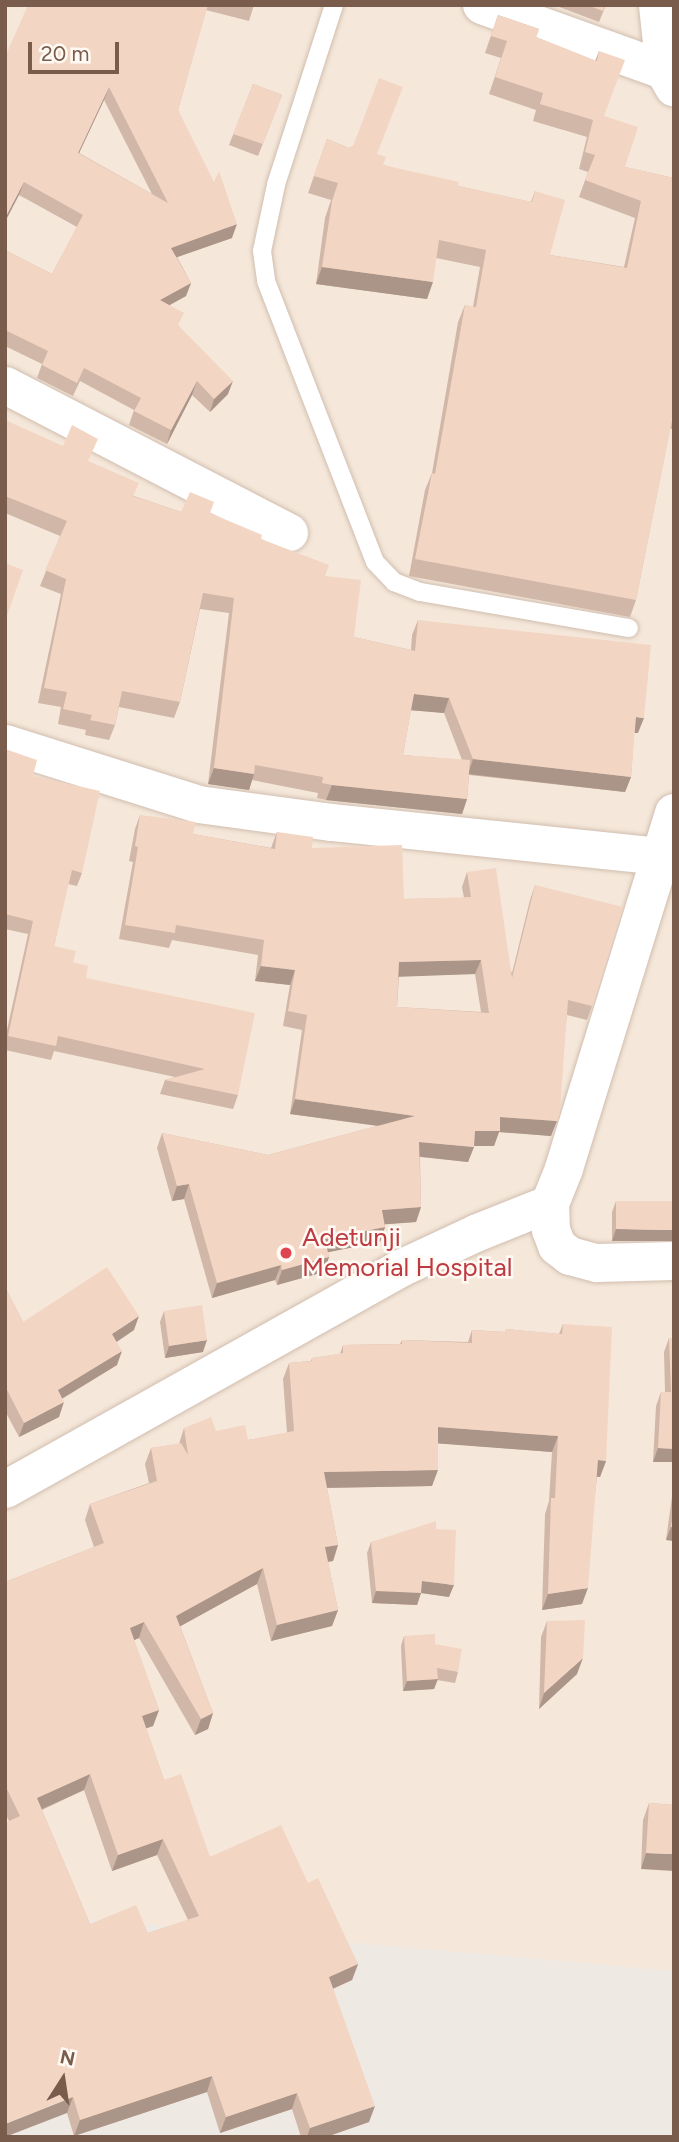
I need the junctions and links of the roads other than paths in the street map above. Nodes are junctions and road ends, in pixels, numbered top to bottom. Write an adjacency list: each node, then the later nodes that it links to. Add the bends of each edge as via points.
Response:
1 (334, 5): 7 (lane, via 276,185 262,251 270,291 375,562 394,582 420,592)
2 (482, 5): 4 (main road)
3 (657, 5): 4 (street)
4 (669, 78)
5 (5, 385): 6 (street)
6 (289, 532)
7 (629, 628)
8 (5, 743): 10 (street, via 198,804)
9 (674, 813): 10 (main road)
10 (660, 856): 11 (main road)
11 (550, 1203): 12 (main road, via 557,1246 570,1256 597,1263); 13 (street, via 400,1268)
12 (674, 1261)
13 (5, 1489)

